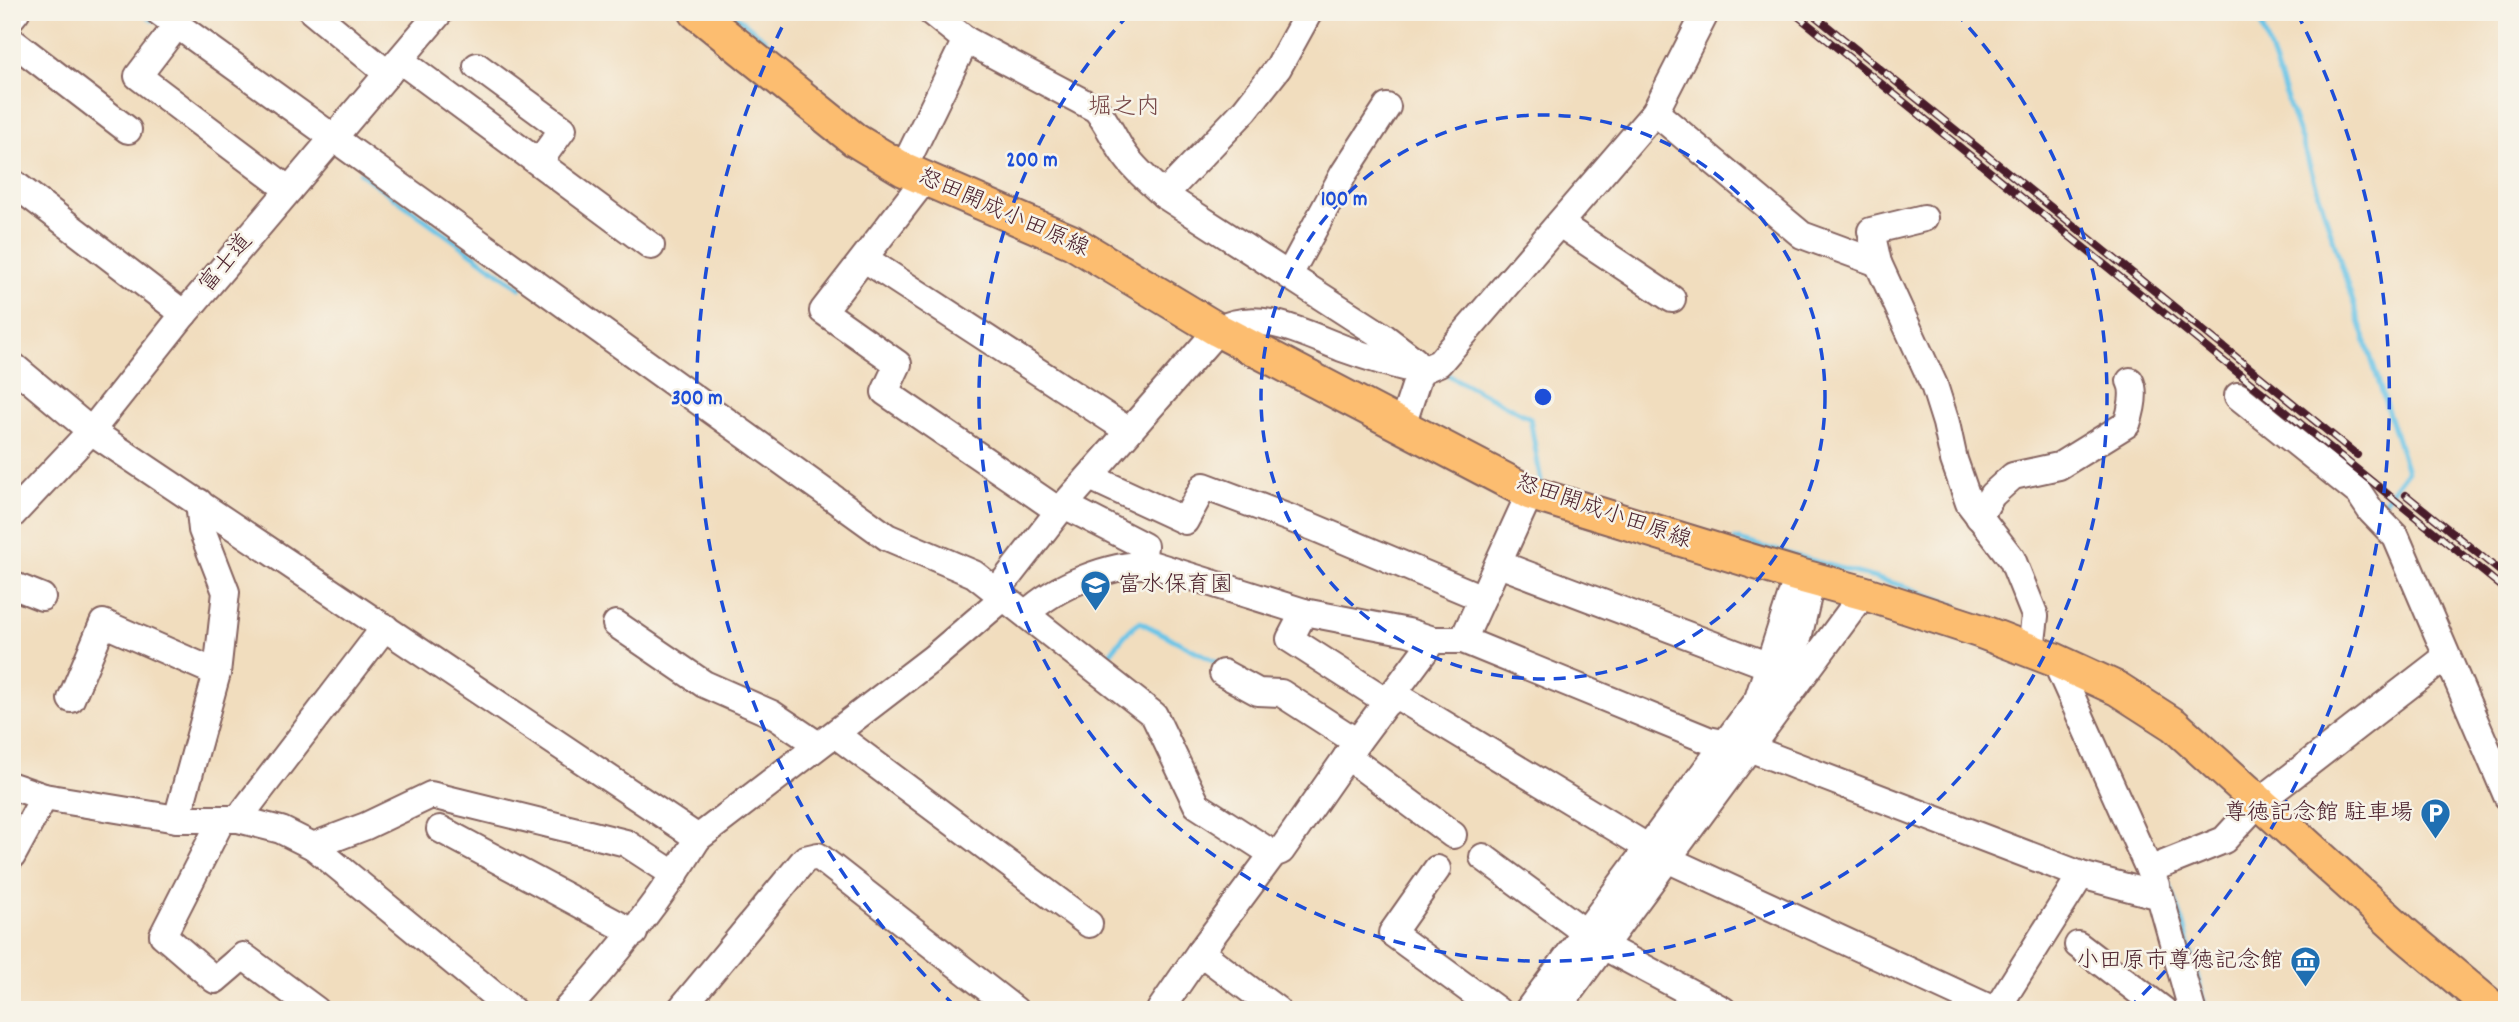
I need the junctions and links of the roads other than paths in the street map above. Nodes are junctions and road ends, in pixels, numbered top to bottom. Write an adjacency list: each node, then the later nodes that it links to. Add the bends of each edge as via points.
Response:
1 (16, 12): 8 (street)
2 (313, 12): 13 (street)
3 (440, 12): 13 (street, 富士道)
4 (696, 12): 19 (main road, 怒田開成小田原線, via 855,140)
5 (931, 12): 10 (street)
6 (1309, 12): 22 (street, via 1278,68 1245,110)
7 (1706, 12): 15 (street)
8 (12, 17)
9 (168, 25): 17 (street); 21 (street, via 138,76)
10 (966, 40): 19 (street); 22 (street, via 1096,109 1122,151)
11 (12, 41): 16 (street)
12 (477, 66): 18 (street, via 563,129)
13 (394, 67): 17 (street, 富士道); 18 (street)
14 (1387, 107): 28 (street, via 1344,173)
15 (1655, 113): 24 (street); 27 (street, via 1802,235)
16 (128, 130)
17 (329, 143): 21 (street, 富士道); 50 (street, via 887,537 974,574)
18 (538, 162): 25 (street)
19 (912, 165): 26 (street); 31 (main road, 怒田開成小田原線, via 1072,242)
20 (12, 182): 30 (street)
21 (289, 190): 30 (street, 富士道)
22 (1164, 195): 28 (street)
23 (1924, 218): 27 (street, via 1871,231)
24 (1560, 224): 29 (street); 33 (street, via 1439,363)
25 (651, 246)
26 (865, 258): 38 (street); 42 (street, via 823,311 898,364 885,392)
27 (1878, 263): 44 (street, via 1934,385 1954,460 1969,503)
28 (1289, 275): 33 (street, via 1384,337 1414,360)
29 (1672, 299)
30 (184, 314): 37 (street, 富士道)
31 (1218, 330): 33 (street, via 1232,322 1261,321); 36 (main road, 怒田開成小田原線); 38 (street)
32 (12, 365): 37 (street)
33 (1420, 371): 36 (street)
34 (2130, 381): 44 (street, via 2127,424 2059,466 2013,476 1992,495)
35 (2238, 396): 59 (street, via 2359,493 2396,537)
36 (1402, 426): 40 (main road, 怒田開成小田原線)
37 (91, 431): 41 (street); 43 (street, 富士道)
38 (1129, 431): 39 (street)
39 (1090, 477): 42 (street); 52 (street, via 1185,521 1204,486)
40 (1530, 493): 46 (street); 47 (main road, 怒田開成小田原線)
41 (199, 502): 56 (street); 62 (street, via 202,530 226,592)
42 (1062, 508): 45 (street, via 1144,546); 50 (street)
43 (12, 515)
44 (1979, 517): 60 (street, via 2012,558)
45 (1142, 564): 53 (street); 54 (street, via 1098,572)
46 (1499, 564): 52 (street); 61 (street)
47 (1805, 577): 49 (main road, 怒田開成小田原線); 61 (street); 66 (street)
48 (12, 585): 51 (street)
49 (1864, 593): 60 (main road, 怒田開成小田原線); 66 (street)
50 (1000, 595): 54 (street); 67 (street, via 933,658)
51 (42, 597)
52 (1482, 598): 58 (street)
53 (1304, 612): 57 (street); 64 (street, via 1290,639)
54 (1026, 614): 81 (street, via 1154,715 1197,805)
55 (616, 624): 67 (street, via 704,684)
56 (385, 626): 75 (street); 78 (street)
57 (1433, 640): 58 (street); 64 (street)
58 (1463, 640): 68 (street, via 1708,740)
59 (2446, 657): 72 (street); 73 (street)
60 (2057, 661): 73 (main road, 怒田開成小田原線, via 2156,712); 85 (street)
61 (1769, 666): 68 (street)
62 (217, 673): 65 (street, via 103,623); 74 (street)
63 (1223, 673): 69 (street, via 1258,692 1281,693)
64 (1391, 698): 69 (street); 80 (street)
65 (71, 699)
66 (1783, 705): 68 (street)
67 (826, 740): 78 (street); 89 (street)
68 (1738, 746): 80 (street); 87 (street)
69 (1352, 749): 77 (street); 81 (street, via 1281,851)
70 (12, 786): 71 (street)
71 (44, 796): 74 (street); 82 (street)
72 (2507, 796)
73 (2260, 802): 85 (street, via 2224,840); 108 (main road, 怒田開成小田原線)
74 (177, 819): 75 (street)
75 (230, 819): 79 (street, via 281,830); 95 (street, via 163,935 215,980 243,956)
76 (440, 829): 90 (street)
77 (1453, 835)
78 (698, 838): 86 (street)
79 (313, 846): 86 (street, via 431,795 626,843); 96 (street)
80 (1657, 853): 91 (street); 105 (street)
81 (1273, 854): 93 (street)
82 (12, 856)
83 (1483, 857): 91 (street)
84 (1437, 869): 101 (street, via 1392,933)
85 (2149, 870): 88 (street)
86 (676, 875): 90 (street)
87 (2081, 875): 88 (street); 105 (street)
88 (2160, 896): 107 (street)
89 (1089, 924)
90 (634, 933): 94 (street)
91 (1594, 939): 102 (street); 103 (street); 104 (street)
92 (2078, 946): 106 (street)
93 (1200, 952): 99 (street); 100 (street)
94 (575, 1001)
95 (316, 1010)
96 (512, 1010)
97 (680, 1010): 98 (street, via 805,859 818,856)
98 (1016, 1010)
99 (1160, 1010)
100 (1277, 1010)
101 (1497, 1010)
102 (1528, 1010)
103 (1556, 1010)
104 (1723, 1010)
105 (1995, 1010)
106 (2163, 1010)
107 (2192, 1010)
108 (2495, 1010)

